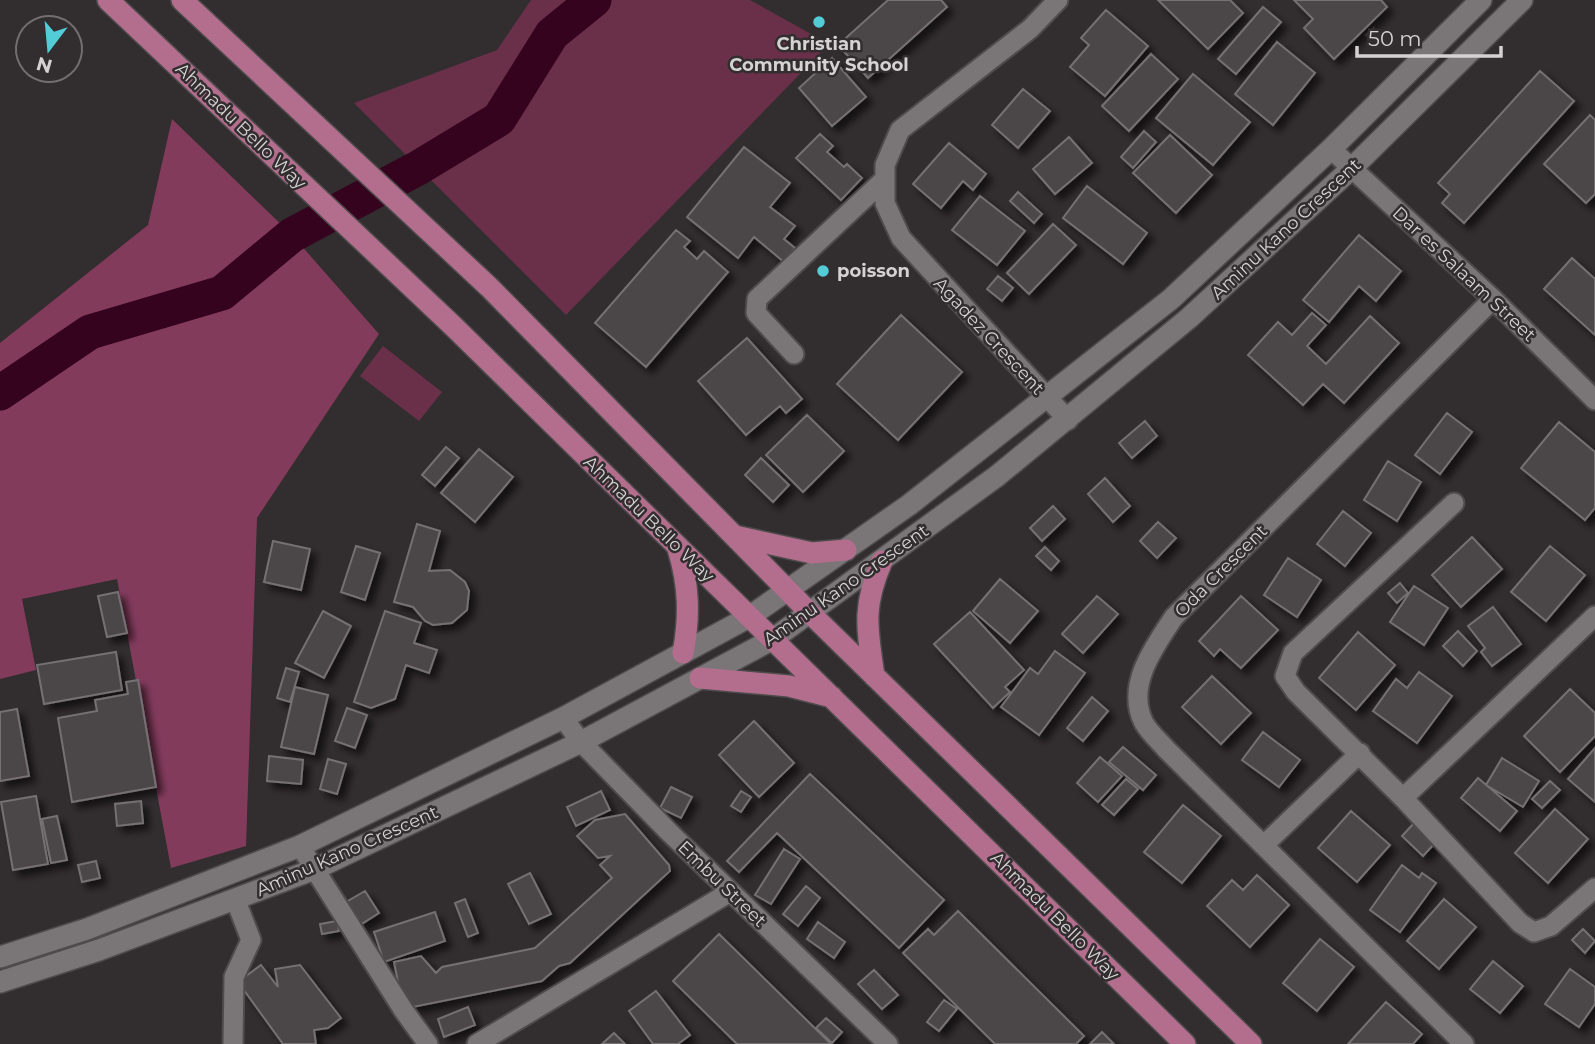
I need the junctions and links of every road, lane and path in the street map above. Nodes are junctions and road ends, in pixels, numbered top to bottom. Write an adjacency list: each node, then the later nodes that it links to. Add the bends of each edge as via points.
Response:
1 (108, 0): 16 (main road, Ahmadu Bello Way, via 452,325)
2 (182, 0): 15 (main road, via 489,288)
3 (1058, 0): 8 (street, Agadez Crescent, via 1020,37 900,130 884,165)
4 (1481, 0): 6 (street, Aminu Kano Crescent)
5 (1522, 0): 7 (street, Aminu Kano Crescent)
6 (1331, 149): 7 (street, Dar es Salaam Street); 11 (street, Aminu Kano Crescent, via 1171,299)
7 (1352, 168): 9 (street, Dar es Salaam Street); 13 (street, Aminu Kano Crescent, via 1189,318)
8 (885, 179): 10 (street, via 757,299 756,313); 11 (street, Agadez Crescent, via 885,203 901,238)
9 (1493, 299): 12 (street, Dar es Salaam Street); 32 (street, Oda Crescent, via 1174,617 1150,654 1136,693 1144,723 1205,789)
10 (794, 354)
11 (1046, 397): 13 (street, Agadez Crescent); 17 (street, Aminu Kano Crescent)
12 (1595, 400)
13 (1068, 420): 18 (street, Aminu Kano Crescent)
14 (1454, 503): 30 (street, via 1293,653 1285,676)
15 (734, 536): 17 (main road, via 812,553); 19 (main road)
16 (677, 547): 22 (main road, Ahmadu Bello Way); 24 (main road, via 687,578 689,622)
17 (846, 550): 19 (street, Aminu Kano Crescent)
18 (883, 561): 20 (street, Aminu Kano Crescent); 25 (main road, via 869,590 866,624)
19 (788, 590): 20 (main road); 22 (street, Aminu Kano Crescent)
20 (810, 613): 23 (street, Aminu Kano Crescent); 25 (main road)
21 (1595, 615): 31 (street)
22 (749, 617): 23 (main road, Ahmadu Bello Way); 24 (street, Aminu Kano Crescent)
23 (773, 639): 26 (street, Aminu Kano Crescent); 27 (main road, Ahmadu Bello Way)
24 (683, 653): 28 (street, Aminu Kano Crescent)
25 (874, 676): 45 (main road)
26 (700, 678): 27 (main road, via 789,686); 29 (street, Aminu Kano Crescent)
27 (832, 697): 44 (main road, Ahmadu Bello Way)
28 (563, 718): 29 (street, Embu Street); 33 (street, Aminu Kano Crescent)
29 (581, 742): 34 (street, Aminu Kano Crescent); 36 (street, Embu Street)
30 (1360, 753): 31 (street); 32 (street)
31 (1403, 798): 35 (street, via 1520,923 1534,932 1550,926)
32 (1265, 844): 46 (street, Oda Crescent)
33 (300, 846): 34 (street); 38 (street, Aminu Kano Crescent, via 87,929)
34 (315, 869): 37 (street, Aminu Kano Crescent); 41 (street)
35 (1595, 888)
36 (730, 892): 42 (street); 43 (street, Embu Street)
37 (236, 901): 39 (street, Aminu Kano Crescent); 40 (street, via 251,940 234,977)
38 (0, 957)
39 (0, 982)
40 (233, 1044)
41 (428, 1044)
42 (477, 1044)
43 (888, 1044)
44 (1185, 1044)
45 (1251, 1044)
46 (1464, 1044)

